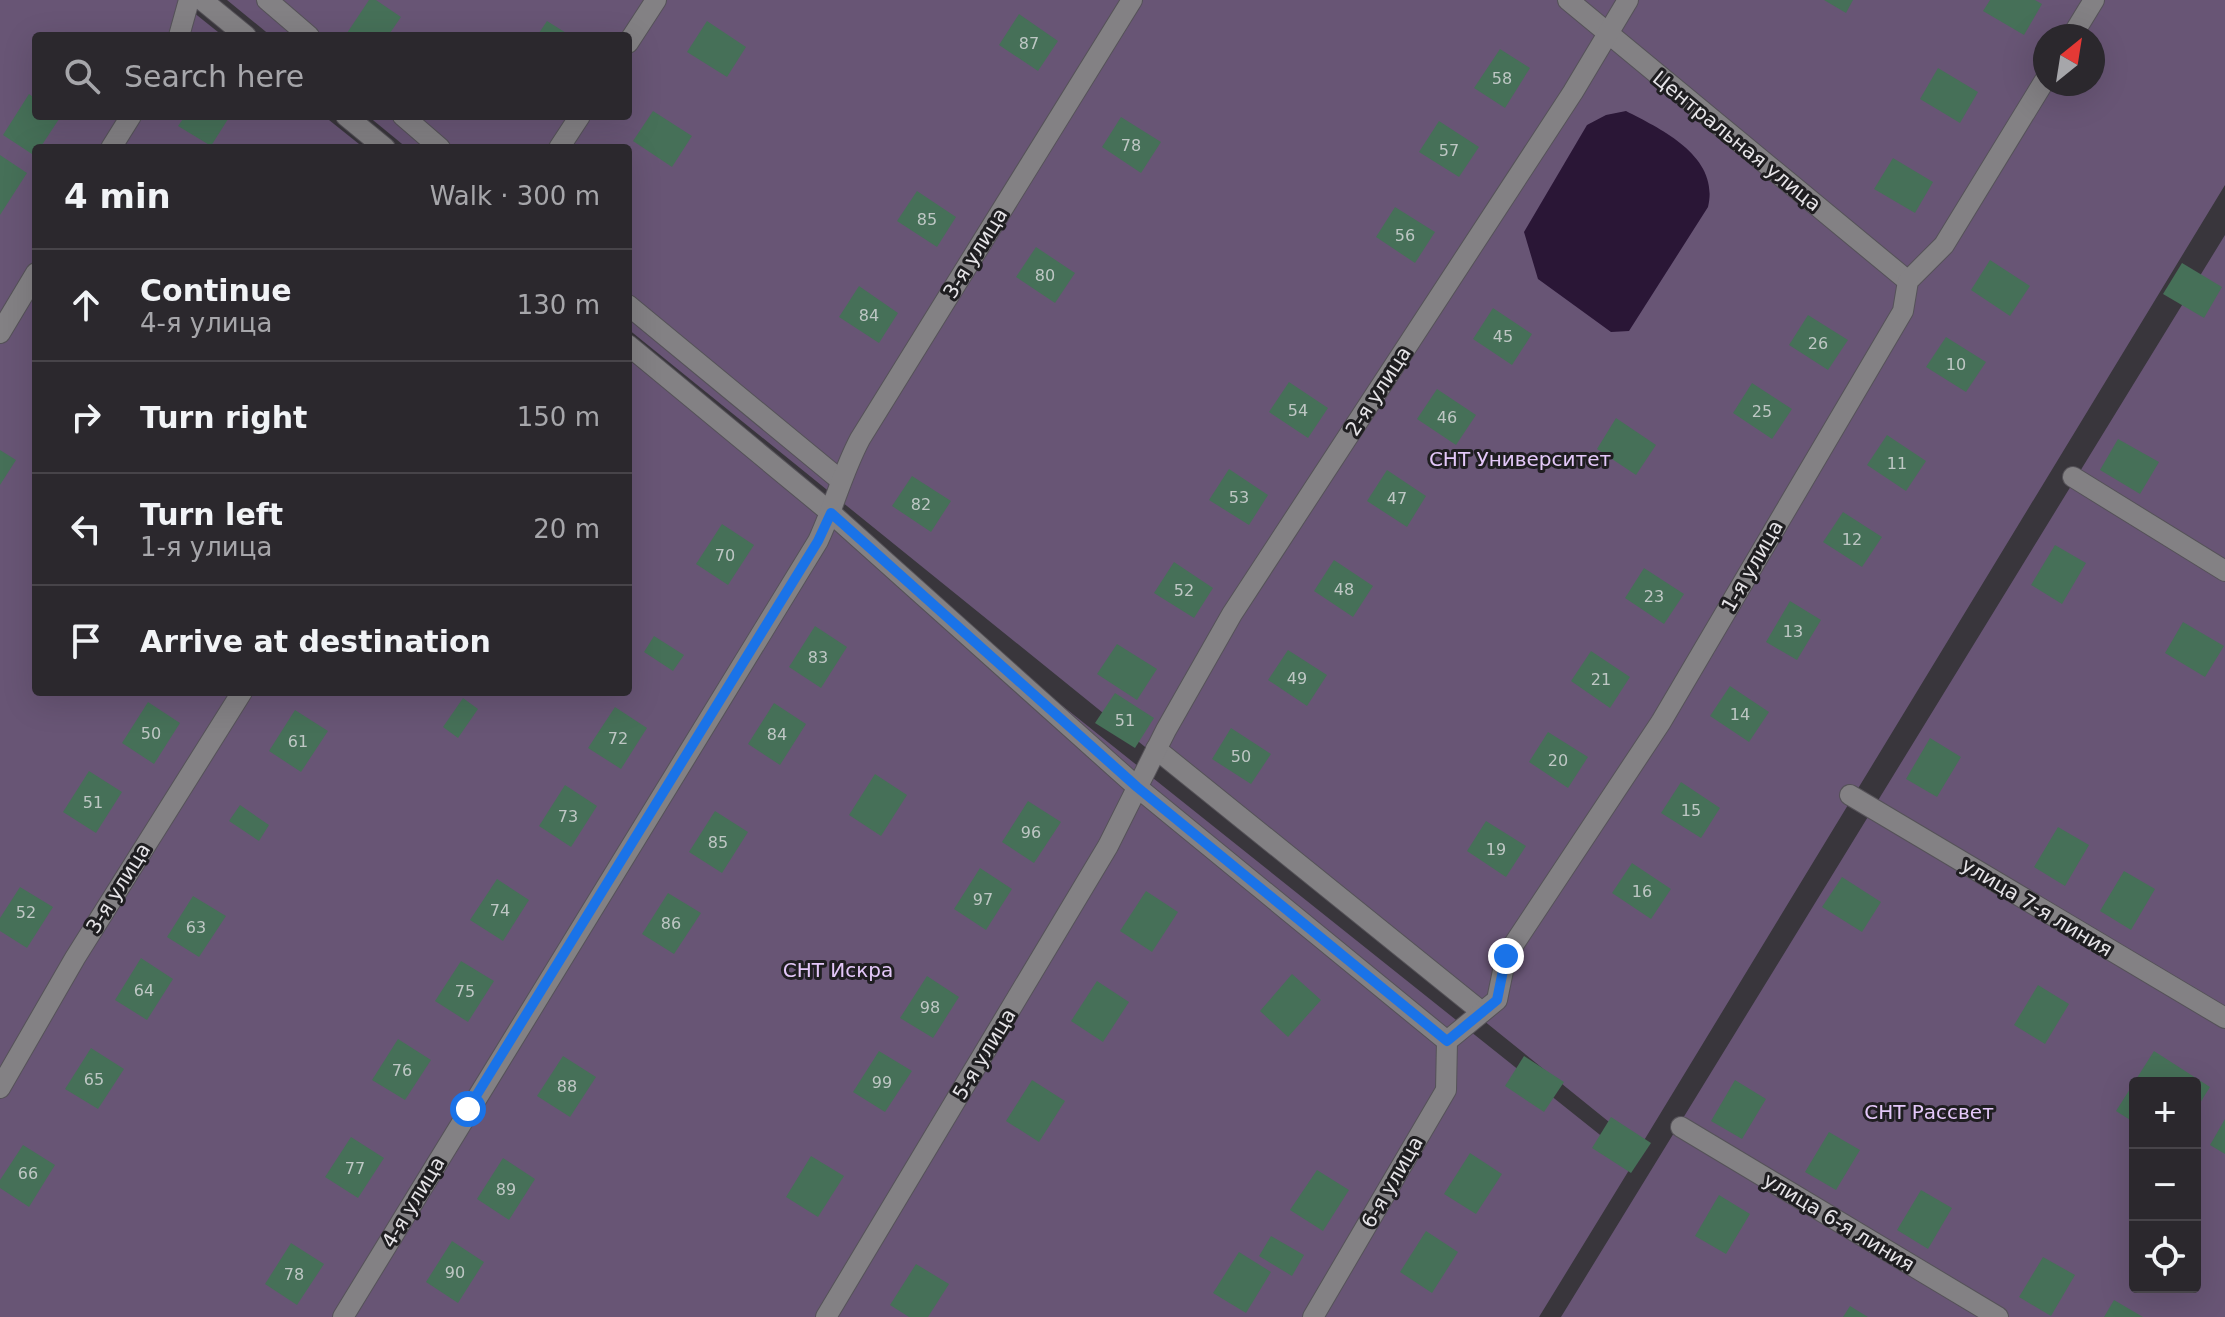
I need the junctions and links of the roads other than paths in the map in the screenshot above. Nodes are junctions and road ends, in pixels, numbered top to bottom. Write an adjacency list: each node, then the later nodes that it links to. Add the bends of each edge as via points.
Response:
1 (189, 0): 10 (street)
2 (202, 0): 11 (street)
3 (267, 0): 12 (street)
4 (656, 0): 14 (street)
5 (1132, 0): 30 (street, 3-я улица)
6 (1568, 0): 13 (street, Центральная улица)
7 (1628, 0): 13 (street, 2-я улица)
8 (2094, 0): 9 (street)
9 (2079, 24)
10 (180, 32)
11 (241, 32)
12 (304, 32)
13 (1605, 33): 25 (street, Центральная улица); 34 (street, 2-я улица, via 1573,92 1232,614)
14 (632, 37)
15 (2035, 96): 25 (street, via 1944,245)
16 (128, 120): 20 (street)
17 (351, 120): 21 (street)
18 (408, 120): 22 (street)
19 (577, 120): 23 (street)
20 (114, 144)
21 (380, 144)
22 (435, 144)
23 (562, 144)
24 (32, 280): 27 (street)
25 (1908, 281): 37 (street, 1-я улица, via 1895,325 1661,722 1506,956 1497,1000)
26 (632, 308): 30 (street)
27 (0, 333)
28 (632, 348): 31 (street)
29 (2073, 477): 32 (street)
30 (839, 479): 31 (street, 3-я улица)
31 (831, 513): 35 (street); 42 (street, 4-я улица)
32 (2225, 571)
33 (239, 696): 40 (street, 3-я улица)
34 (1156, 749): 35 (street, 2-я улица); 37 (street)
35 (1137, 787): 39 (street); 43 (street, 5-я улица, via 1108,846)
36 (1850, 795): 38 (street, улица 7-я линия)
37 (1482, 1012): 39 (street, 1-я улица)
38 (2225, 1018)
39 (1447, 1041): 44 (street, 6-я улица, via 1446,1090)
40 (0, 1088)
41 (1681, 1127): 45 (street, улица 6-я линия)
42 (343, 1317)
43 (826, 1317)
44 (1313, 1317)
45 (1998, 1317)

